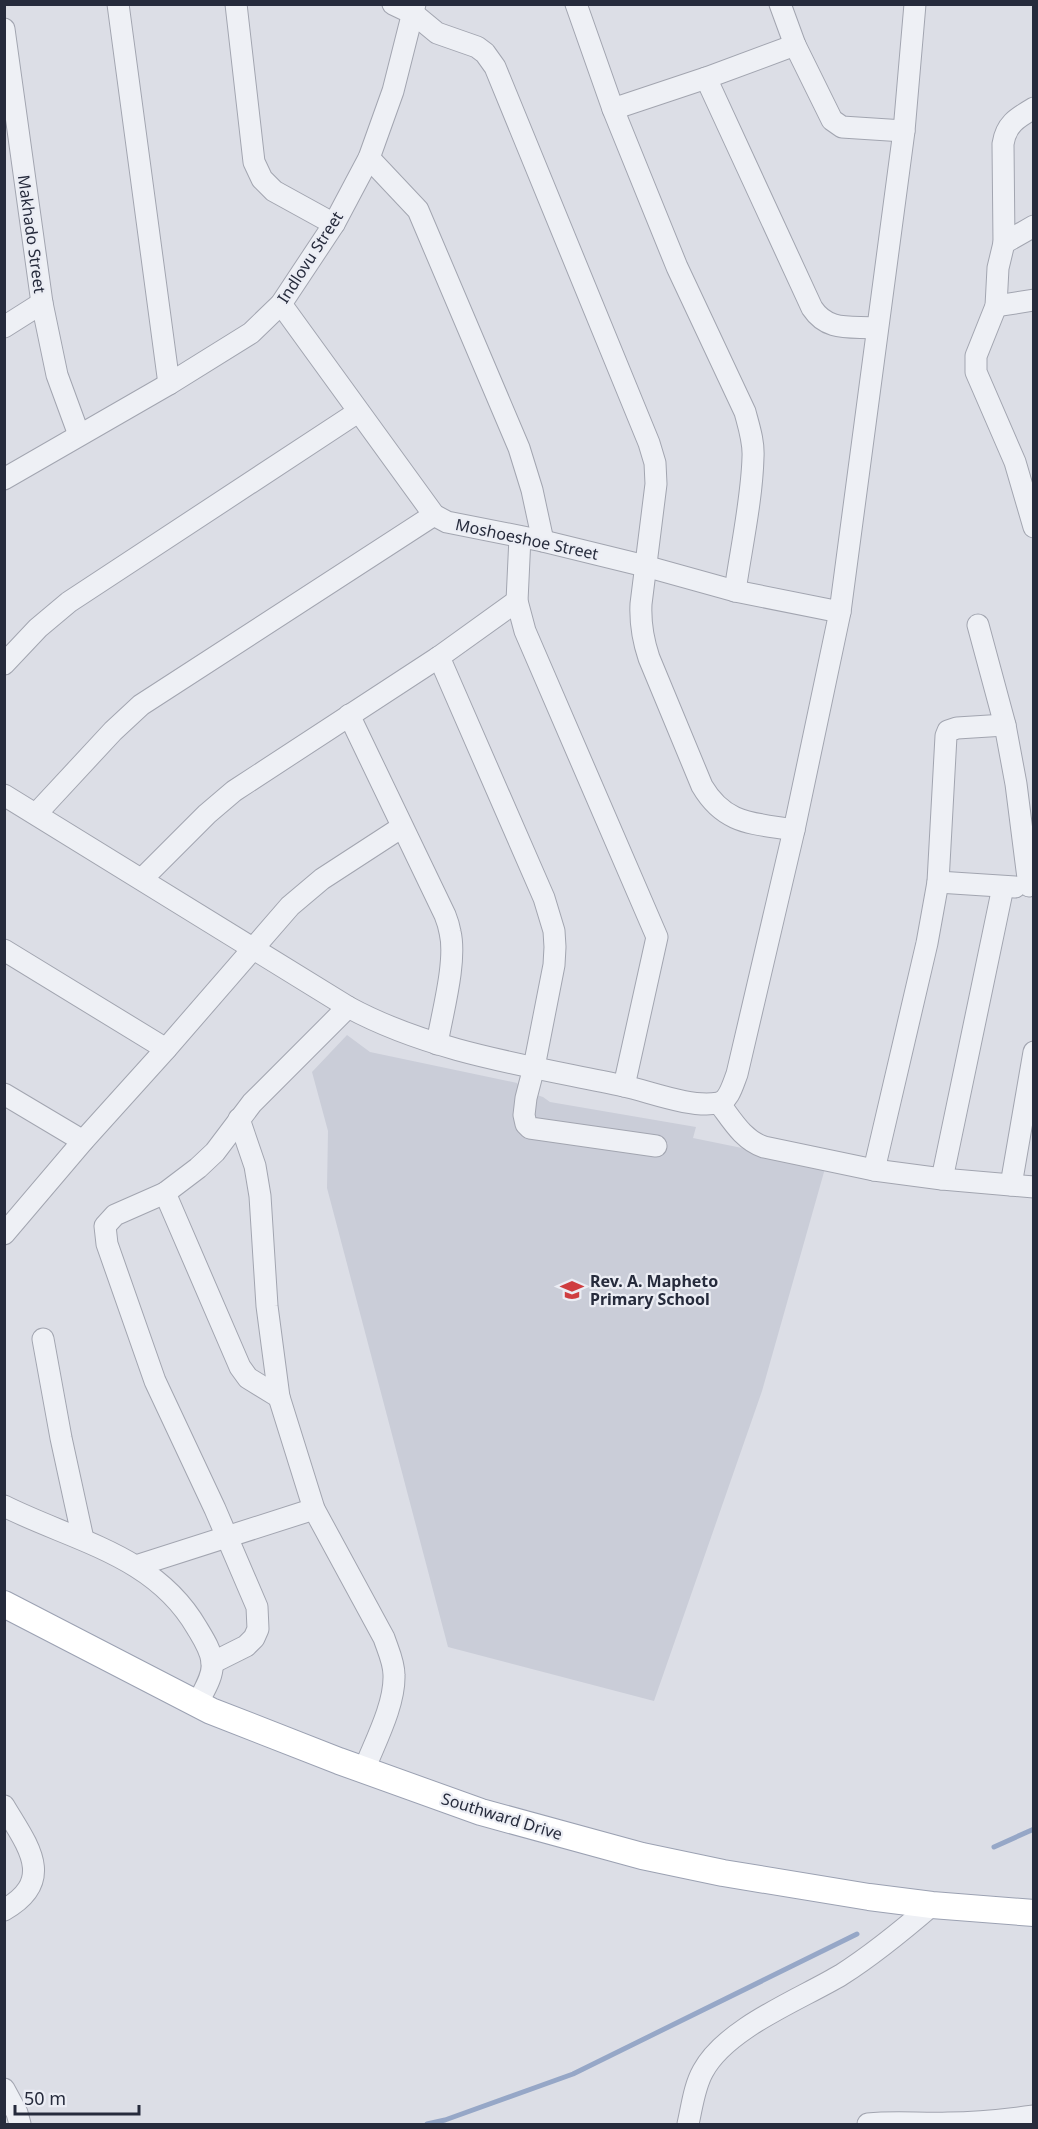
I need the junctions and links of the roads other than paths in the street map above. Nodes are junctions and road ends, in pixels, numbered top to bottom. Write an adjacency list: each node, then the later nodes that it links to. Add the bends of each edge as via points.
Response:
1 (118, 4): 25 (street)
2 (236, 4): 16 (street, via 254,162 262,179 274,191)
3 (393, 4): 7 (street)
4 (576, 4): 13 (street)
5 (780, 4): 9 (street)
6 (915, 4): 14 (street)
7 (414, 9): 15 (street, Indlovu Street, via 393,91); 33 (street, via 437,33 477,47 495,67 649,443 656,484)
8 (4, 29): 11 (street, Makhado Street)
9 (795, 45): 10 (street); 14 (street, via 836,124)
10 (706, 78): 13 (street); 24 (street, via 812,308 830,325)
11 (8, 85): 20 (street, Makhado Street)
12 (1034, 108): 18 (street, via 1011,122 1005,132)
13 (613, 109): 34 (street, via 677,267 752,435 754,456)
14 (904, 131): 24 (street)
15 (369, 158): 16 (street, Indlovu Street); 32 (street, via 418,210 519,448)
16 (334, 224): 21 (street, Indlovu Street)
17 (1034, 226): 18 (street)
18 (1004, 243): 22 (street)
19 (1034, 300): 22 (street)
20 (42, 303): 23 (street); 27 (street, Makhado Street, via 57,375)
21 (281, 304): 25 (street, Indlovu Street, via 252,333); 26 (street, Moshoeshoe Street)
22 (996, 306): 30 (street, via 976,356 976,372 1015,462)
23 (4, 327)
24 (876, 328): 36 (street)
25 (169, 384): 27 (street, Indlovu Street)
26 (358, 412): 29 (street, Moshoeshoe Street); 39 (street, via 69,602)
27 (79, 435): 28 (street, Indlovu Street)
28 (4, 479)
29 (434, 515): 31 (street, Moshoeshoe Street, via 447,522); 43 (street, via 141,705)
30 (1034, 527)
31 (520, 537): 32 (street, Moshoeshoe Street); 35 (street)
32 (543, 541): 33 (street, Moshoeshoe Street)
33 (645, 566): 34 (street, Moshoeshoe Street); 45 (street, via 640,623 643,641 706,792 729,816)
34 (735, 591): 36 (street, Moshoeshoe Street)
35 (517, 601): 38 (street); 57 (street, via 525,631 657,937)
36 (840, 612): 45 (street)
37 (978, 625): 41 (street)
38 (439, 657): 40 (street); 56 (street, via 544,897 554,932 554,965)
39 (4, 664)
40 (349, 715): 44 (street); 46 (street, via 234,791)
41 (1005, 725): 47 (street, via 948,731); 48 (street)
42 (4, 795): 43 (street)
43 (36, 814): 46 (street)
44 (402, 826): 50 (street, via 305,892); 53 (street, via 451,933 452,951)
45 (794, 830): 59 (street, via 737,1074 730,1092)
46 (142, 879): 50 (street)
47 (938, 882): 49 (street); 63 (street)
48 (1031, 886): 49 (street)
49 (1003, 887): 64 (street)
50 (255, 949): 52 (street); 54 (street)
51 (4, 950): 54 (street)
52 (348, 1007): 53 (street, via 406,1035); 60 (street)
53 (438, 1044): 56 (street)
54 (166, 1049): 61 (street)
55 (1034, 1052): 65 (street)
56 (534, 1067): 57 (street); 62 (street, via 524,1115 530,1128)
57 (624, 1086): 59 (street, via 690,1102)
58 (4, 1094): 61 (street)
59 (719, 1103): 63 (street, via 754,1144)
60 (239, 1119): 67 (street, via 215,1152); 70 (street, via 255,1166 260,1196 267,1306)
61 (83, 1141): 68 (street)
62 (656, 1146)
63 (874, 1170): 64 (street)
64 (942, 1179): 65 (street)
65 (1011, 1185): 66 (street)
66 (1034, 1186)
67 (165, 1193): 70 (street, via 240,1367 248,1378); 73 (street, via 115,1215 105,1226 105,1235 155,1381)
68 (4, 1233)
69 (43, 1339): 74 (street)
70 (279, 1397): 72 (street)
71 (4, 1506): 74 (street)
72 (315, 1509): 73 (street); 79 (street, via 391,1657 394,1673 389,1706)
73 (227, 1536): 75 (street); 77 (street, via 254,1596 258,1629 246,1646)
74 (83, 1539): 75 (street)
75 (136, 1566): 77 (street, via 163,1586 192,1619)
76 (4, 1604): 78 (main road, Southward Drive)
77 (212, 1663): 78 (street)
78 (197, 1704): 79 (main road, Southward Drive)
79 (364, 1770): 81 (main road, Southward Drive, via 481,1812 642,1856)
80 (4, 1806): 82 (street, via 32,1856 34,1870 32,1884 23,1897)
81 (932, 1905): 83 (main road, Southward Drive); 87 (street, via 841,1975 734,2036 702,2072)
82 (4, 1910)
83 (1034, 1913)
84 (4, 2089): 86 (street)
85 (1034, 2116): 88 (street, via 988,2122)
86 (20, 2124)
87 (688, 2124)
88 (868, 2124)

